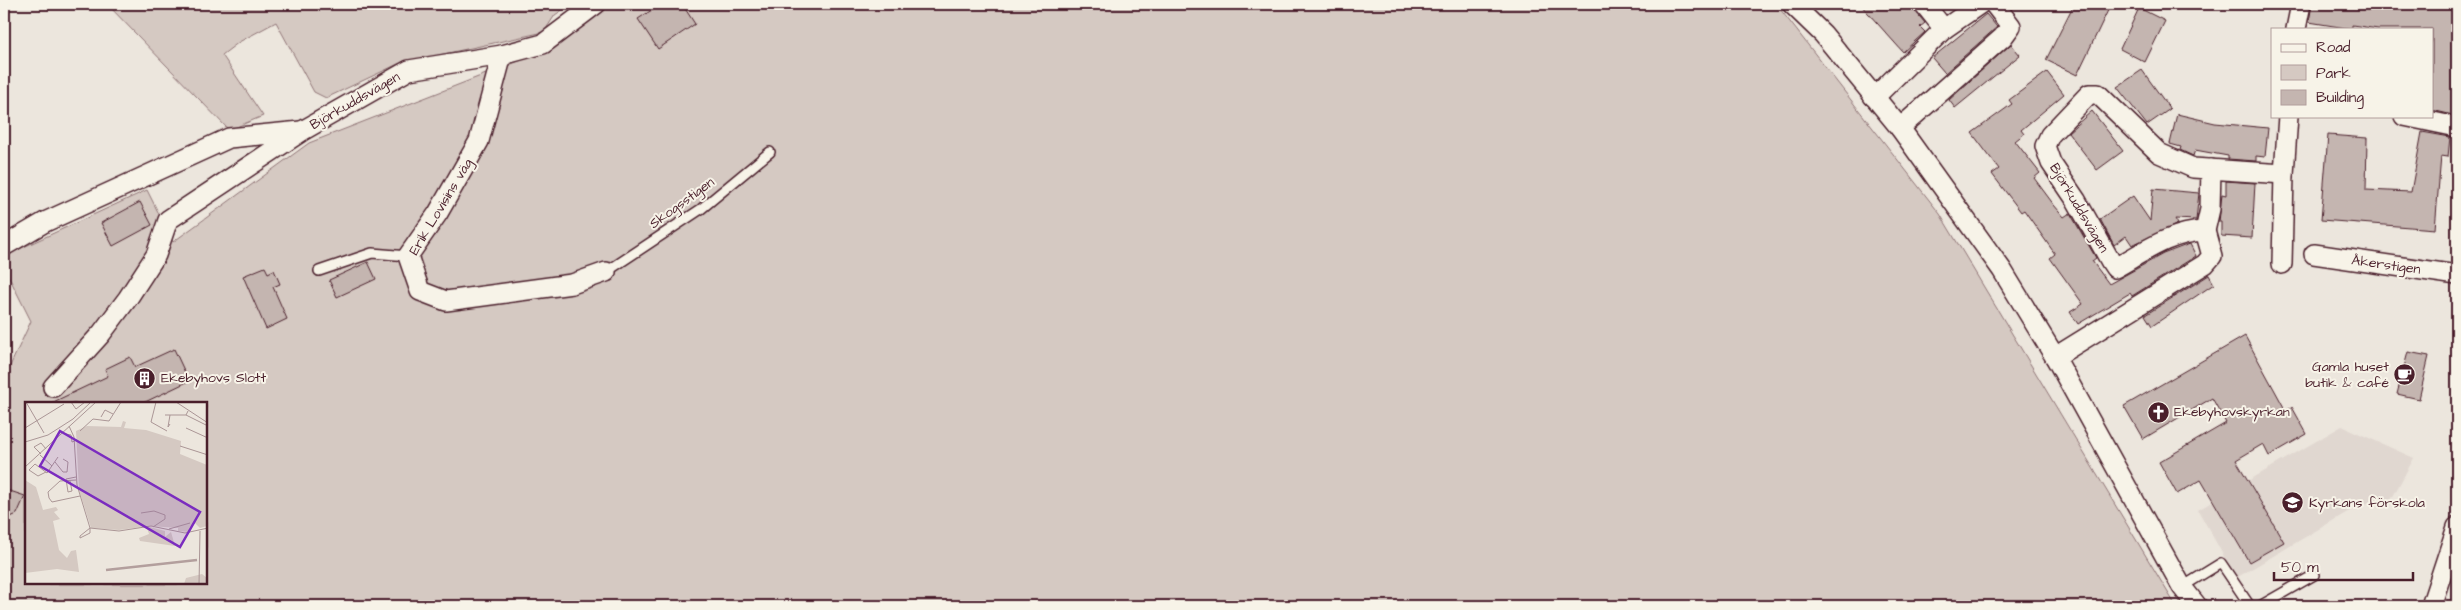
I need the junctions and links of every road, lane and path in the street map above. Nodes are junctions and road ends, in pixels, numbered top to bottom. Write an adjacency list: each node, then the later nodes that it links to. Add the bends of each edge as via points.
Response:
1 (596, 4): 9 (street, Björkuddsvägen, via 543,44)
2 (1792, 4): 10 (street, via 1822,34)
3 (1924, 4): 8 (street)
4 (1980, 4): 8 (street)
5 (1994, 4): 13 (street, via 2011,26 2003,37)
6 (2300, 4): 7 (street)
7 (2296, 28)
8 (1944, 29): 10 (street)
9 (502, 55): 15 (street, Björkuddsvägen, via 409,70); 22 (street, Erik Lovisins väg, via 479,141 438,213)
10 (1873, 96): 13 (street)
11 (2288, 118): 18 (street)
12 (2413, 118): 14 (street)
13 (1900, 128): 27 (street, via 2002,270)
14 (2457, 128)
15 (302, 131): 20 (street, Björkuddsvägen, via 229,138 45,222); 28 (street, via 168,220 156,255 128,298 101,334)
16 (770, 152): 25 (lane, Skogsstigen, via 701,209)
17 (2212, 169): 18 (street, Björkuddsvägen); 19 (street, via 2210,209); 19 (street, Björkuddsvägen, via 2193,168 2159,153 2098,94 2089,94 2050,135 2044,146 2051,163 2115,268 2159,243 2186,232)
18 (2284, 174): 23 (street)
19 (2205, 231): 27 (street, via 2212,256 2205,264)
20 (4, 246)
21 (2314, 254): 26 (street, Åkerstigen)
22 (408, 256): 24 (lane, via 372,253); 25 (street, Erik Lovisins väg, via 420,291 446,301 572,284)
23 (2282, 264)
24 (319, 271)
25 (606, 272)
26 (2457, 275)
27 (2055, 357): 31 (street)
28 (53, 387)
29 (2457, 527): 35 (street)
30 (2314, 575): 34 (lane)
31 (2182, 587): 32 (street); 33 (lane, via 2221,563)
32 (2197, 606)
33 (2250, 606)
34 (2260, 606)
35 (2431, 606)

